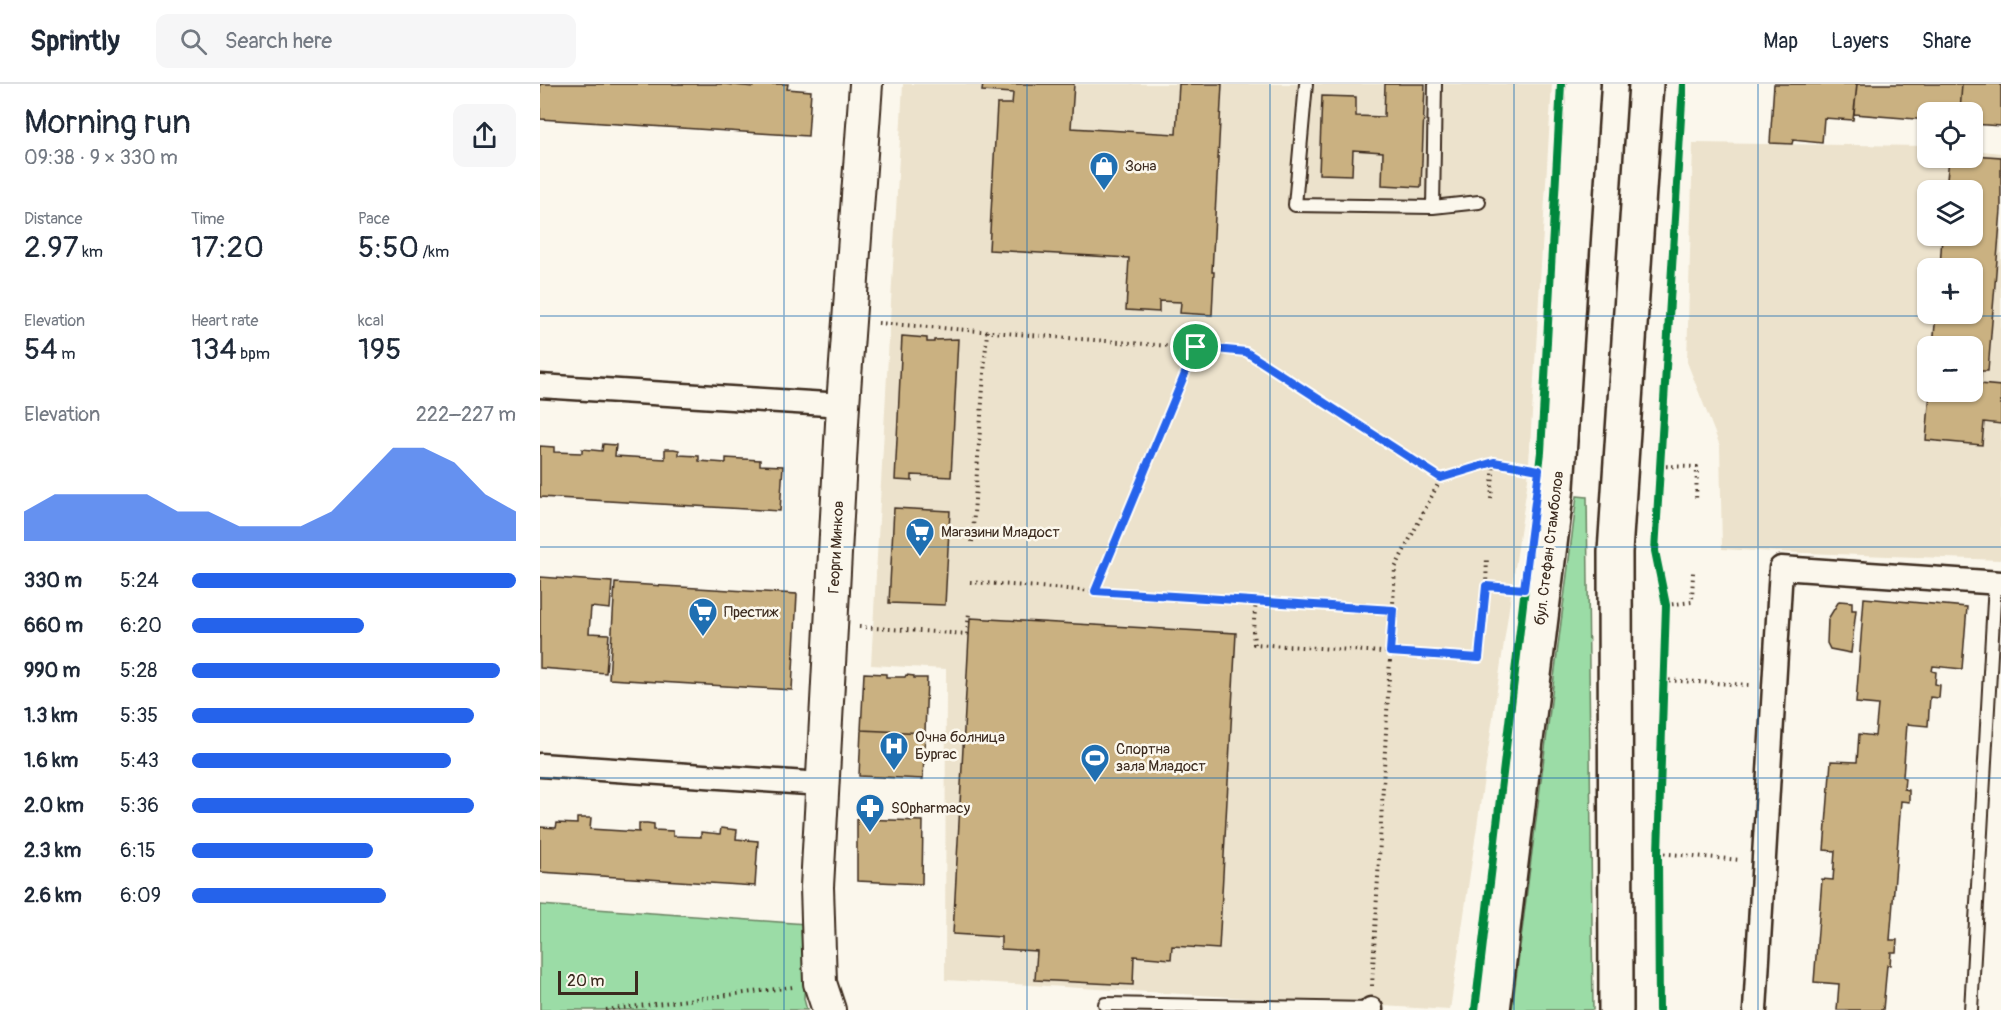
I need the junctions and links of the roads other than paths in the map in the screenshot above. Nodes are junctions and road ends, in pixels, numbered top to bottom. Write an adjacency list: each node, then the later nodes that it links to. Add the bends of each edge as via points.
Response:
1 (866, 84): 9 (street, Георги Минков)
2 (1306, 84): 7 (lane, via 1295,205)
3 (1436, 84): 7 (lane)
4 (1583, 84): 16 (main road, бул. Стефан Стамболов, via 1557,487)
5 (1646, 84): 17 (main road, via 1615,552)
6 (1479, 202): 7 (lane)
7 (1433, 207)
8 (540, 386): 9 (street)
9 (843, 405): 12 (street, Георги Минков)
10 (1998, 583): 18 (street, via 1781,568); 19 (lane)
11 (540, 765): 12 (street)
12 (822, 784): 13 (street, Георги Минков, via 818,887)
13 (824, 997)
14 (1105, 1005): 15 (lane)
15 (1371, 1009)
16 (1493, 1010)
17 (1616, 1010)
18 (1755, 1010)
19 (1971, 1010)

